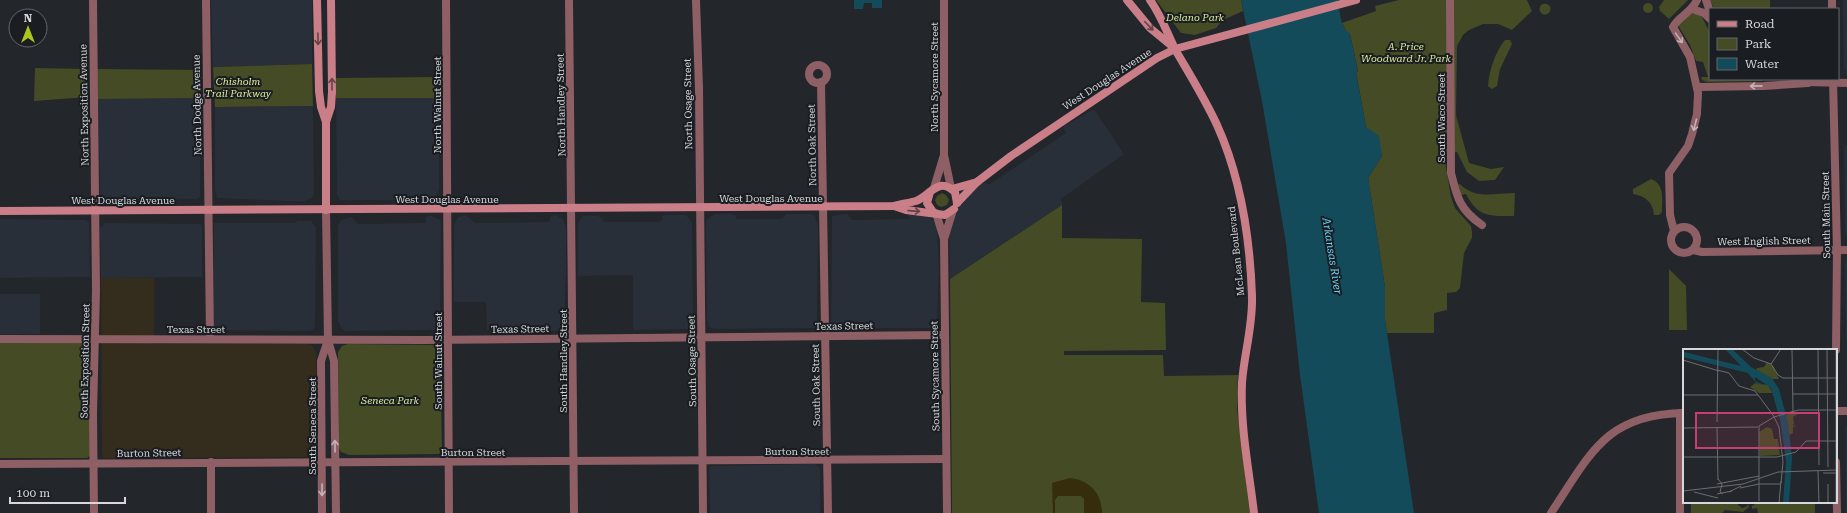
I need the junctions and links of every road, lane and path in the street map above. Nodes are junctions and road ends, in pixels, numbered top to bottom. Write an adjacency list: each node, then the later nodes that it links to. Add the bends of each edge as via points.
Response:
1 (93, 0): 34 (street, North Exposition Avenue)
2 (206, 0): 35 (street, North Dodge Avenue)
3 (317, 0): 23 (main road, one-way to 23, via 320,107)
4 (331, 0): 23 (main road, one-way to 4, via 332,92)
5 (446, 0): 32 (street, North Walnut Street)
6 (569, 0): 33 (street, North Handley Street)
7 (696, 0): 30 (street, North Osage Street)
8 (944, 0): 24 (street, North Sycamore Street)
9 (1127, 0): 16 (main road, McLean Boulevard, one-way to 16, via 1150,28)
10 (1150, 0): 16 (main road, McLean Boulevard, via 1161,16)
11 (1356, 0): 16 (main road, West Douglas Avenue)
12 (1450, 0): 39 (street, South Waco Street, via 1451,173 1461,206)
13 (1696, 0): 14 (street)
14 (1692, 9): 15 (street, via 1704,13); 22 (street, one-way to 22, via 1673,27 1690,57)
15 (1709, 18)
16 (1175, 49): 25 (main road, West Douglas Avenue, via 1150,61); 76 (main road, McLean Boulevard, via 1217,126 1241,202 1252,298 1242,405)
17 (1787, 80): 20 (street)
18 (1833, 81): 20 (street); 21 (street); 43 (street, South Main Street)
19 (821, 82): 31 (street, North Oak Street)
20 (1808, 83): 22 (street, one-way to 22)
21 (1847, 83)
22 (1698, 87): 40 (street, one-way to 40, via 1698,106 1692,134 1688,146 1670,173 1670,215)
23 (326, 122): 36 (main road)
24 (944, 155): 26 (street, North Sycamore Street); 27 (street, North Sycamore Street)
25 (977, 182): 26 (main road, West Douglas Avenue); 29 (main road, West Douglas Avenue)
26 (951, 189): 27 (main road, West Douglas Avenue, via 945,186); 29 (main road, via 957,198)
27 (932, 190): 28 (main road, West Douglas Avenue, via 915,201); 38 (main road, via 927,203)
28 (894, 206): 31 (main road, West Douglas Avenue); 38 (main road, West Douglas Avenue, one-way to 38)
29 (954, 207): 38 (main road, West Douglas Avenue, via 945,215); 41 (street, South Sycamore Street)
30 (700, 208): 31 (main road, West Douglas Avenue); 33 (main road, West Douglas Avenue); 47 (street, South Osage Street)
31 (823, 208): 46 (street, South Oak Street)
32 (447, 209): 33 (main road, West Douglas Avenue); 36 (main road, West Douglas Avenue); 53 (street, South Walnut Street)
33 (572, 209): 49 (street, South Handley Street)
34 (96, 210): 35 (main road, West Douglas Avenue); 37 (main road, West Douglas Avenue); 50 (street, South Exposition Street)
35 (208, 210): 36 (main road, West Douglas Avenue); 51 (street, North Dodge Avenue)
36 (326, 210): 52 (street, South Seneca Street)
37 (0, 211)
38 (935, 213): 41 (street, South Sycamore Street)
39 (1482, 225)
40 (1674, 231): 42 (street, via 1684,227 1693,231 1697,240); 42 (street, via 1670,240 1674,250 1684,254)
41 (944, 239): 45 (street, South Sycamore Street)
42 (1693, 250): 43 (street, West English Street)
43 (1837, 250): 44 (street, West English Street); 54 (street, South Main Street)
44 (1847, 250)
45 (945, 335): 46 (street, Texas Street); 56 (street, South Sycamore Street)
46 (825, 336): 47 (street, Texas Street); 58 (street, South Oak Street)
47 (701, 337): 49 (street, Texas Street); 57 (street, South Osage Street)
48 (0, 338): 50 (street, Texas Street)
49 (573, 338): 53 (street, Texas Street); 63 (street, South Handley Street)
50 (95, 339): 51 (street, Texas Street); 65 (street, South Exposition Street)
51 (210, 339): 52 (street, Texas Street)
52 (328, 340): 53 (street, Texas Street); 60 (street, South Seneca Street, via 321,361); 61 (street, South Seneca Street, one-way to 52, via 334,361)
53 (448, 340): 62 (street, South Walnut Street)
54 (1836, 349)
55 (1682, 413): 77 (street, via 1651,416 1630,422 1612,432 1597,446); 78 (street)
56 (946, 459): 58 (street, Burton Street); 75 (street, South Sycamore Street)
57 (702, 461): 58 (street, Burton Street); 63 (street, Burton Street); 73 (street, South Osage Street)
58 (828, 461): 74 (street, South Oak Street)
59 (211, 462): 60 (street, Burton Street); 65 (street, Burton Street); 68 (street)
60 (322, 462): 61 (street, Burton Street); 69 (street, South Seneca Street, one-way to 69)
61 (335, 462): 62 (street, Burton Street); 70 (street, South Seneca Street)
62 (449, 462): 63 (street, Burton Street); 71 (street, South Walnut Street)
63 (574, 462): 72 (street, South Handley Street)
64 (0, 464): 65 (street, Burton Street)
65 (94, 464): 67 (street, South Exposition Street)
66 (1837, 503): 79 (street)
67 (94, 513)
68 (211, 513)
69 (322, 513)
70 (336, 513)
71 (449, 513)
72 (574, 513)
73 (703, 513)
74 (828, 513)
75 (946, 513)
76 (1254, 513)
77 (1551, 513)
78 (1680, 513)
79 (1837, 513)

